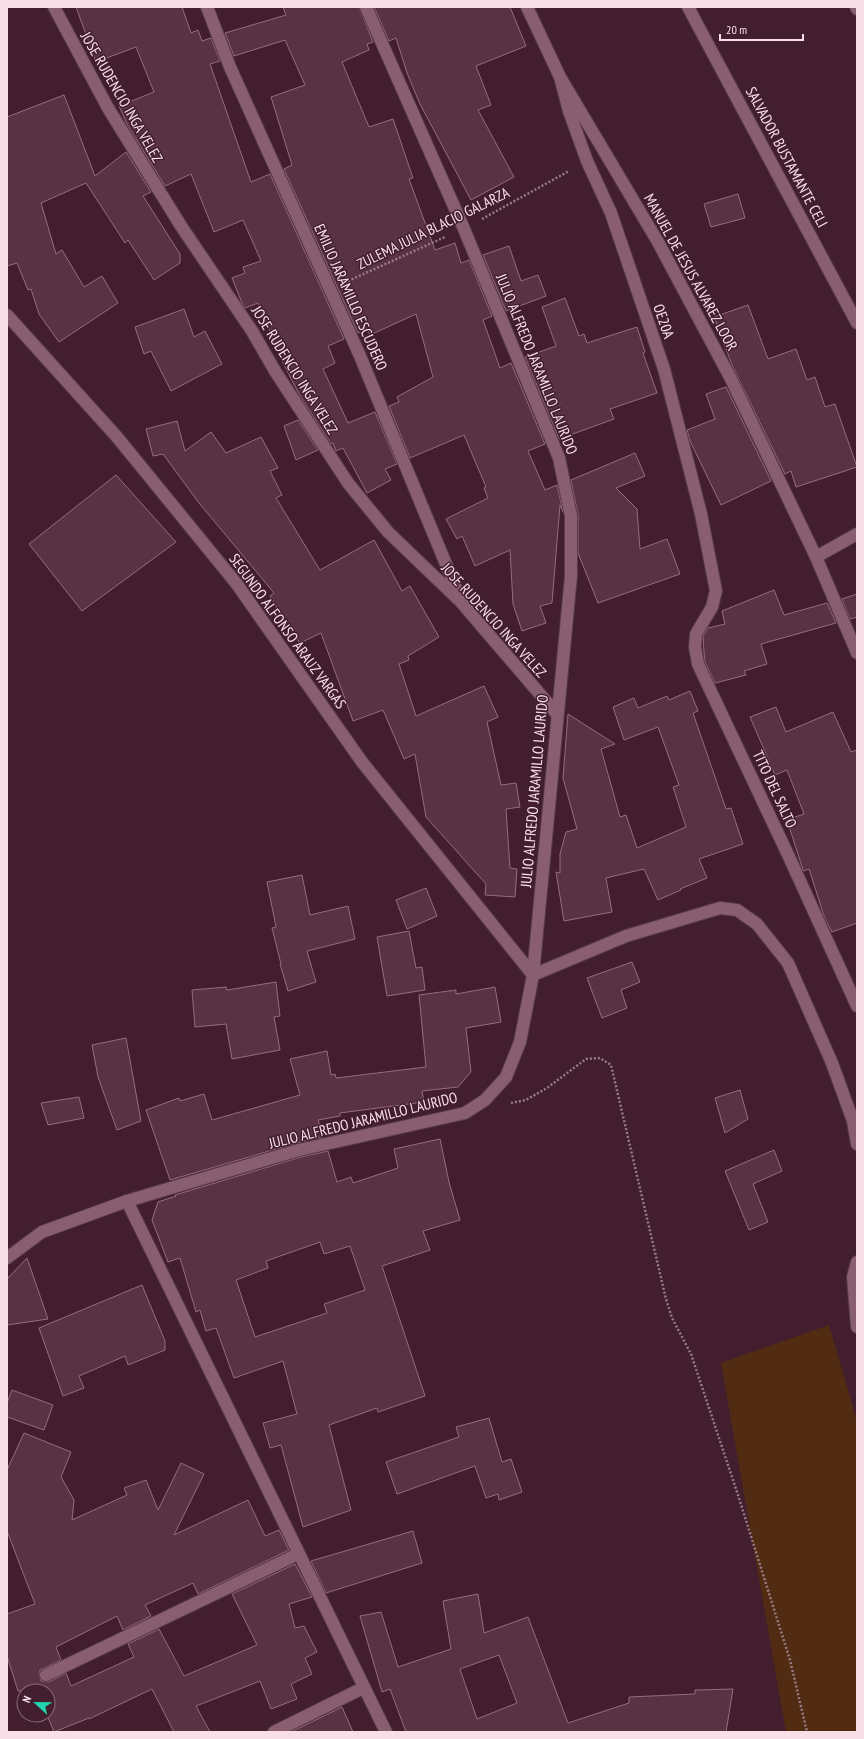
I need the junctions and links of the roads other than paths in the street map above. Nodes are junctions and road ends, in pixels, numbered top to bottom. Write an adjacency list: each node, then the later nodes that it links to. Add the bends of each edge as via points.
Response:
1 (54, 7): 12 (street, JOSE RUDENCIO INGA VELEZ, via 108,108 181,226 252,331 348,483 388,532)
2 (207, 7): 12 (street, EMILIO JARAMILLO ESCUDERO, via 230,67 360,356)
3 (366, 7): 14 (street, JULIO ALFREDO JARAMILLO LAURIDO, via 464,229 559,458 571,516 571,576)
4 (527, 7): 6 (street, MANUEL DE JESUS ALVAREZ LOOR)
5 (688, 7): 8 (street, SALVADOR BUSTAMANTE CELI)
6 (560, 77): 10 (street, MANUEL DE JESUS ALVAREZ LOOR, via 658,242 728,372); 11 (street, OE20A, via 586,162 611,213 664,370 683,440)
7 (7, 315): 15 (street, SEGUNDO ALFONSO ARAUZ VARGAS, via 117,437 236,583 362,762)
8 (857, 323)
9 (857, 534): 10 (street)
10 (816, 557): 13 (street, MANUEL DE JESUS ALVAREZ LOOR)
11 (715, 583): 16 (street, TITO DEL SALTO, via 712,608 696,634 698,664)
12 (461, 602): 14 (street, JOSE RUDENCIO INGA VELEZ)
13 (857, 653)
14 (557, 714): 15 (street, JULIO ALFREDO JARAMILLO LAURIDO)
15 (534, 975): 17 (street, via 626,936 720,908 737,910 757,924 788,963 832,1063 853,1121); 18 (street, JULIO ALFREDO JARAMILLO LAURIDO, via 520,1042 506,1077 485,1100 466,1113 299,1150)
16 (857, 1006)
17 (857, 1144)
18 (127, 1201): 19 (street, JULIO ALFREDO JARAMILLO LAURIDO, via 42,1232); 22 (street)
19 (7, 1258)
20 (857, 1262): 21 (street, via 853,1277)
21 (857, 1327)
22 (298, 1554): 23 (street); 24 (street)
23 (46, 1675)
24 (364, 1688): 25 (street); 26 (street)
25 (274, 1732)
26 (386, 1732)

